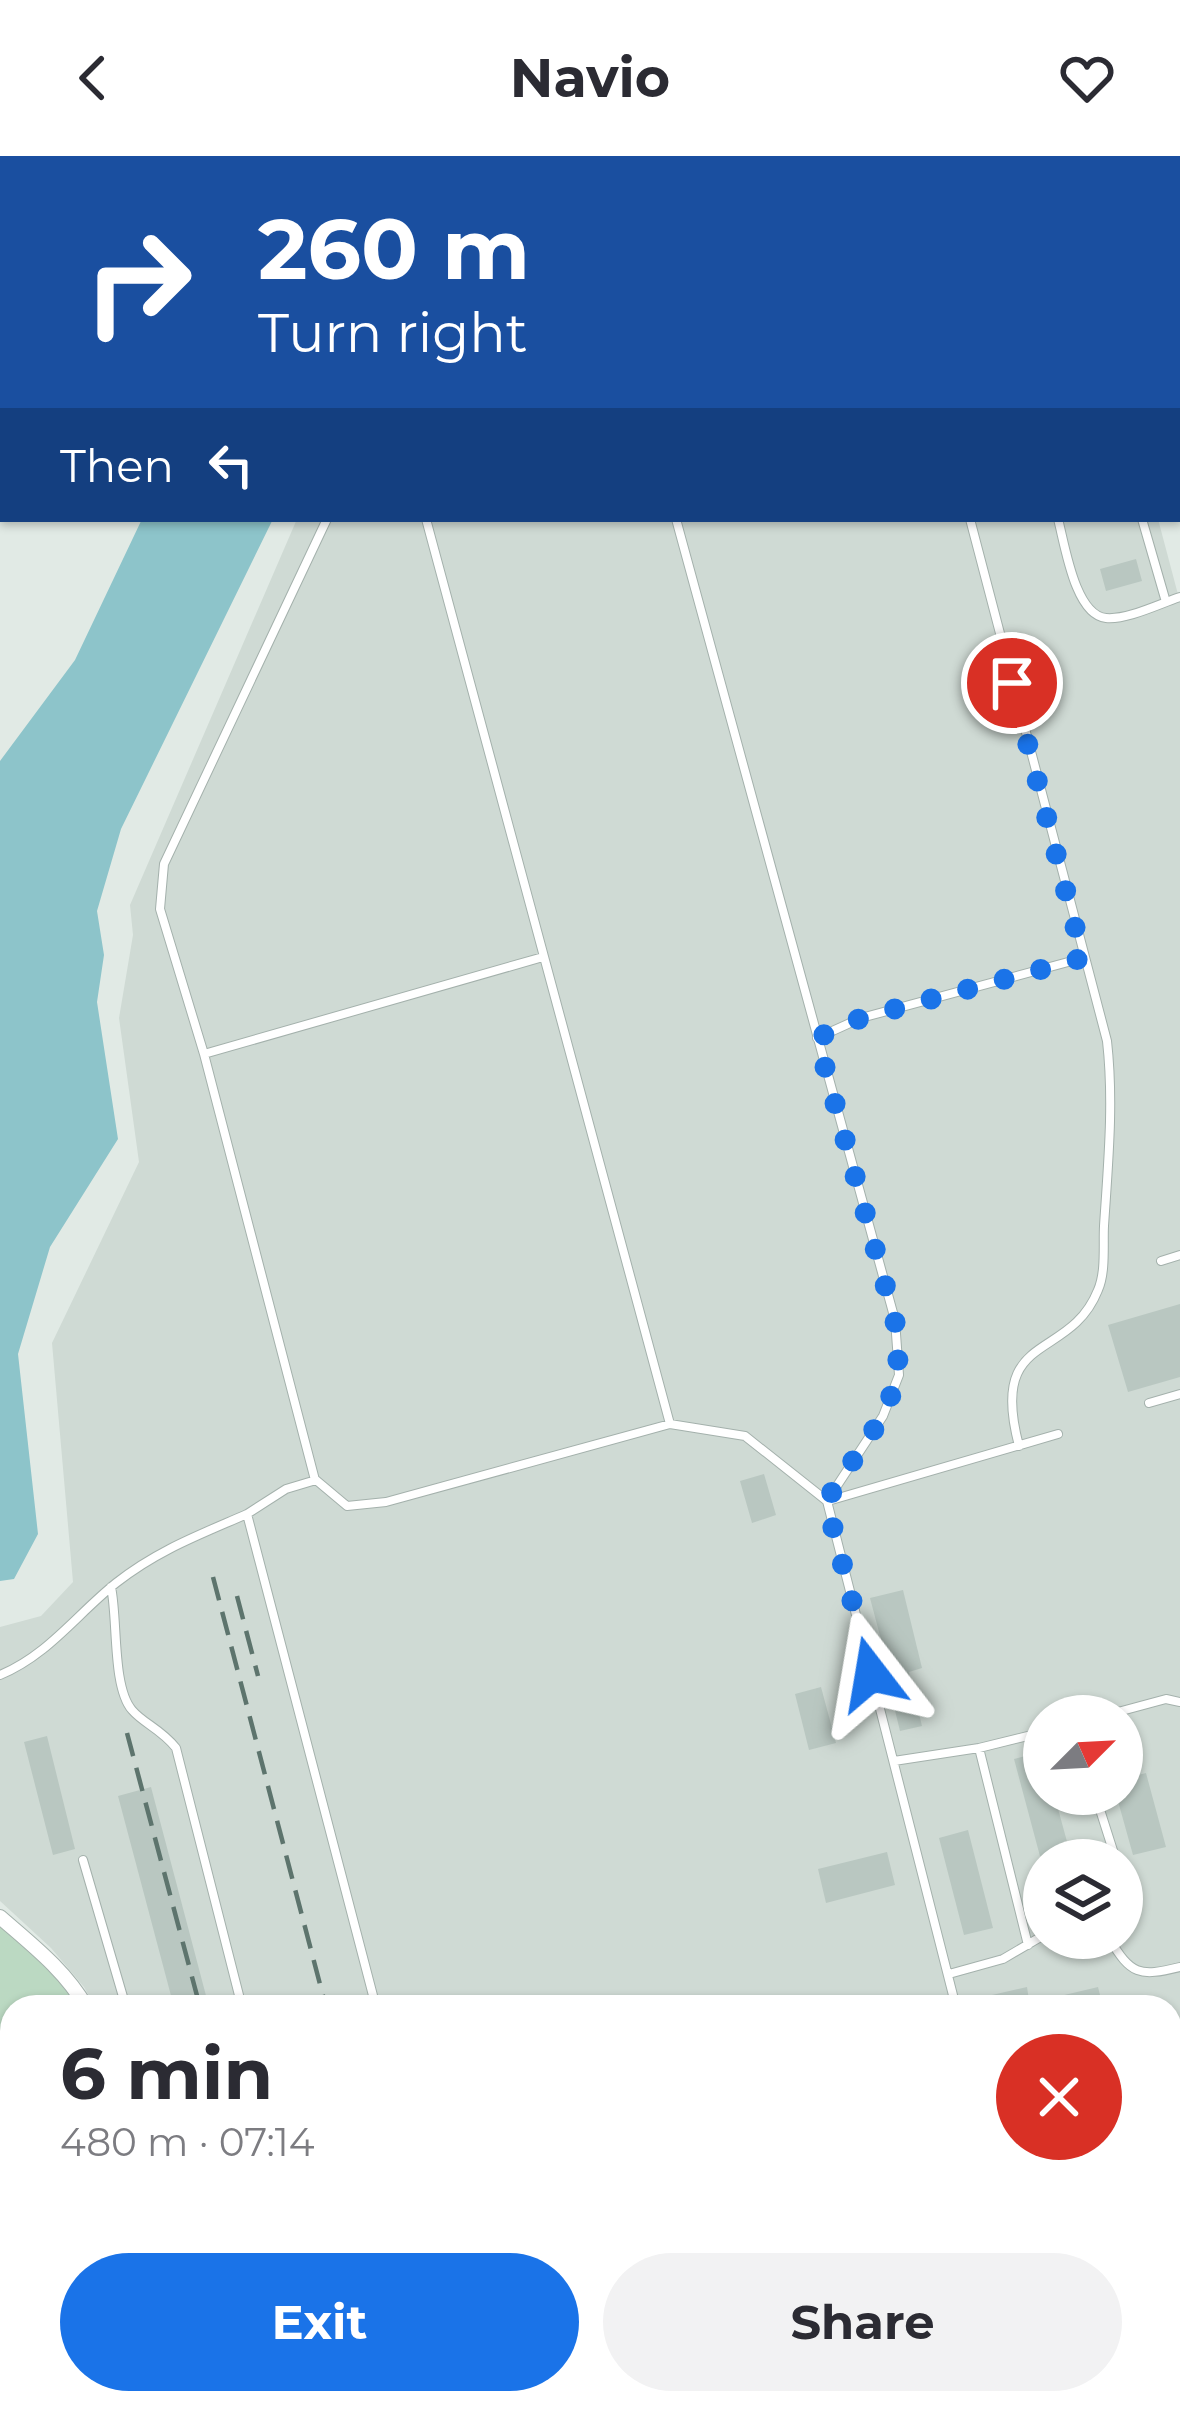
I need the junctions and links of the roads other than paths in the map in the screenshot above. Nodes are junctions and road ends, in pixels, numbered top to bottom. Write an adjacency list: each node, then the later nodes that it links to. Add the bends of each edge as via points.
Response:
1 (326, 522): 12 (lane, via 164,864 160,909)
2 (427, 522): 9 (lane)
3 (677, 522): 11 (lane)
4 (971, 522): 10 (lane)
5 (1059, 522): 8 (lane, via 1082,602 1094,614 1108,619)
6 (1143, 522): 8 (lane)
7 (1180, 597): 8 (lane)
8 (1166, 602)
9 (543, 957): 12 (lane); 17 (lane)
10 (1083, 958): 11 (lane, via 861,1018); 19 (lane, via 1113,1089 1100,1286 1082,1320 1020,1365 1009,1408)
11 (817, 1038): 21 (lane, via 895,1321 899,1375 883,1416)
12 (204, 1054): 20 (lane)
13 (1180, 1255): 14 (lane)
14 (1161, 1262)
15 (1180, 1394): 16 (lane)
16 (1149, 1403)
17 (670, 1424): 20 (lane, via 386,1502 347,1506); 21 (lane, via 745,1436)
18 (1058, 1434): 19 (lane)
19 (1019, 1446): 21 (lane)
20 (316, 1480): 22 (lane)
21 (826, 1501): 29 (lane)
22 (247, 1514): 23 (lane, via 159,1551); 40 (lane)
23 (111, 1587): 24 (lane, via 49,1646); 39 (lane, via 116,1665 131,1710 176,1748)
24 (0, 1675)
25 (1180, 1702): 26 (lane)
26 (1143, 1705)
27 (1023, 1737): 28 (lane)
28 (980, 1748): 29 (lane); 32 (lane)
29 (894, 1761): 36 (lane)
30 (82, 1860): 38 (lane)
31 (0, 1917): 37 (street)
32 (1023, 1924)
33 (1023, 1948): 36 (lane)
34 (1122, 1959): 35 (lane, via 1148,1975)
35 (1180, 1967)
36 (949, 1974): 41 (lane)
37 (80, 1995)
38 (122, 1995)
39 (239, 1995)
40 (373, 1995)
41 (953, 1995)

